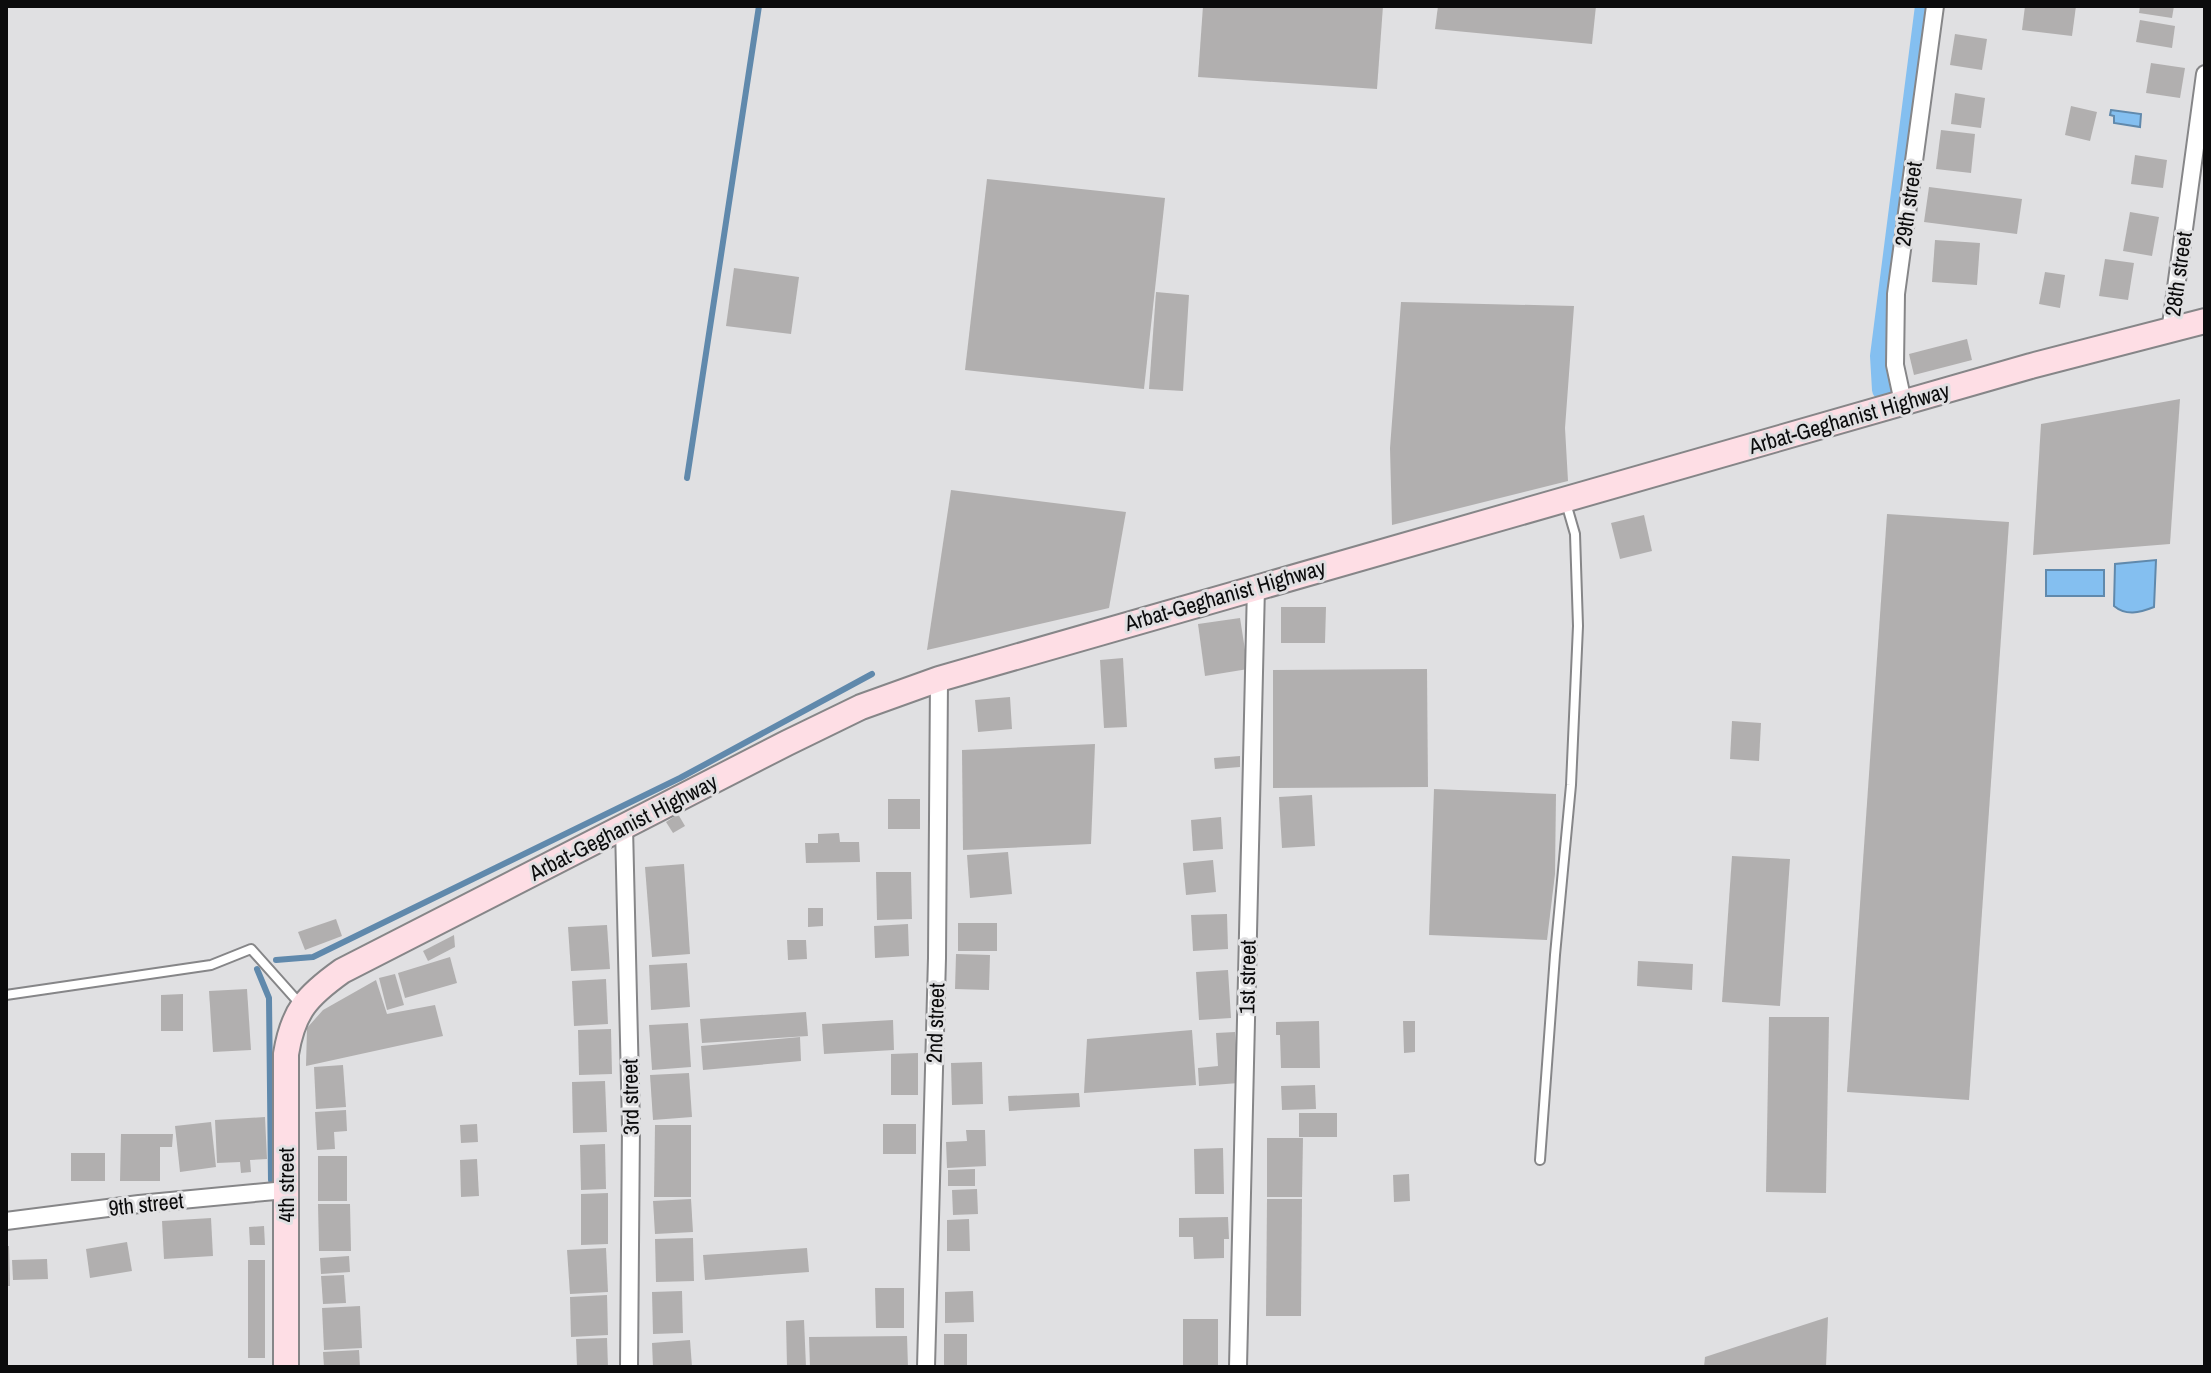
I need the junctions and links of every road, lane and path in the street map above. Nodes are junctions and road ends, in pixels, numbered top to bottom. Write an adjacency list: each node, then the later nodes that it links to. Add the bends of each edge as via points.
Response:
1 (1935, 6): 5 (street, 29th street, via 1896,294 1895,365)
2 (2205, 74): 4 (street, 28th street)
3 (2205, 321): 4 (main road, Arbat-Geghanist Highway)
4 (2170, 332): 5 (main road, Arbat-Geghanist Highway)
5 (1903, 402): 6 (main road, Arbat-Geghanist Highway)
6 (1565, 499): 7 (main road, Arbat-Geghanist Highway); 12 (lane, via 1575,534 1578,626 1571,785)
7 (1256, 586): 8 (main road, Arbat-Geghanist Highway); 18 (street, 1st street)
8 (939, 679): 9 (main road, Arbat-Geghanist Highway, via 861,707); 17 (street, 2nd street)
9 (624, 827): 11 (main road, Arbat-Geghanist Highway, via 342,971); 16 (street, 3rd street, via 631,1126)
10 (6, 995): 11 (lane, via 211,965 251,949)
11 (302, 1006): 13 (main road, 4th street, via 291,1026 286,1054)
12 (1540, 1160)
13 (286, 1190): 14 (street, 9th street); 15 (main road, 4th street)
14 (6, 1221)
15 (286, 1367)
16 (629, 1367)
17 (926, 1367)
18 (1238, 1367)

